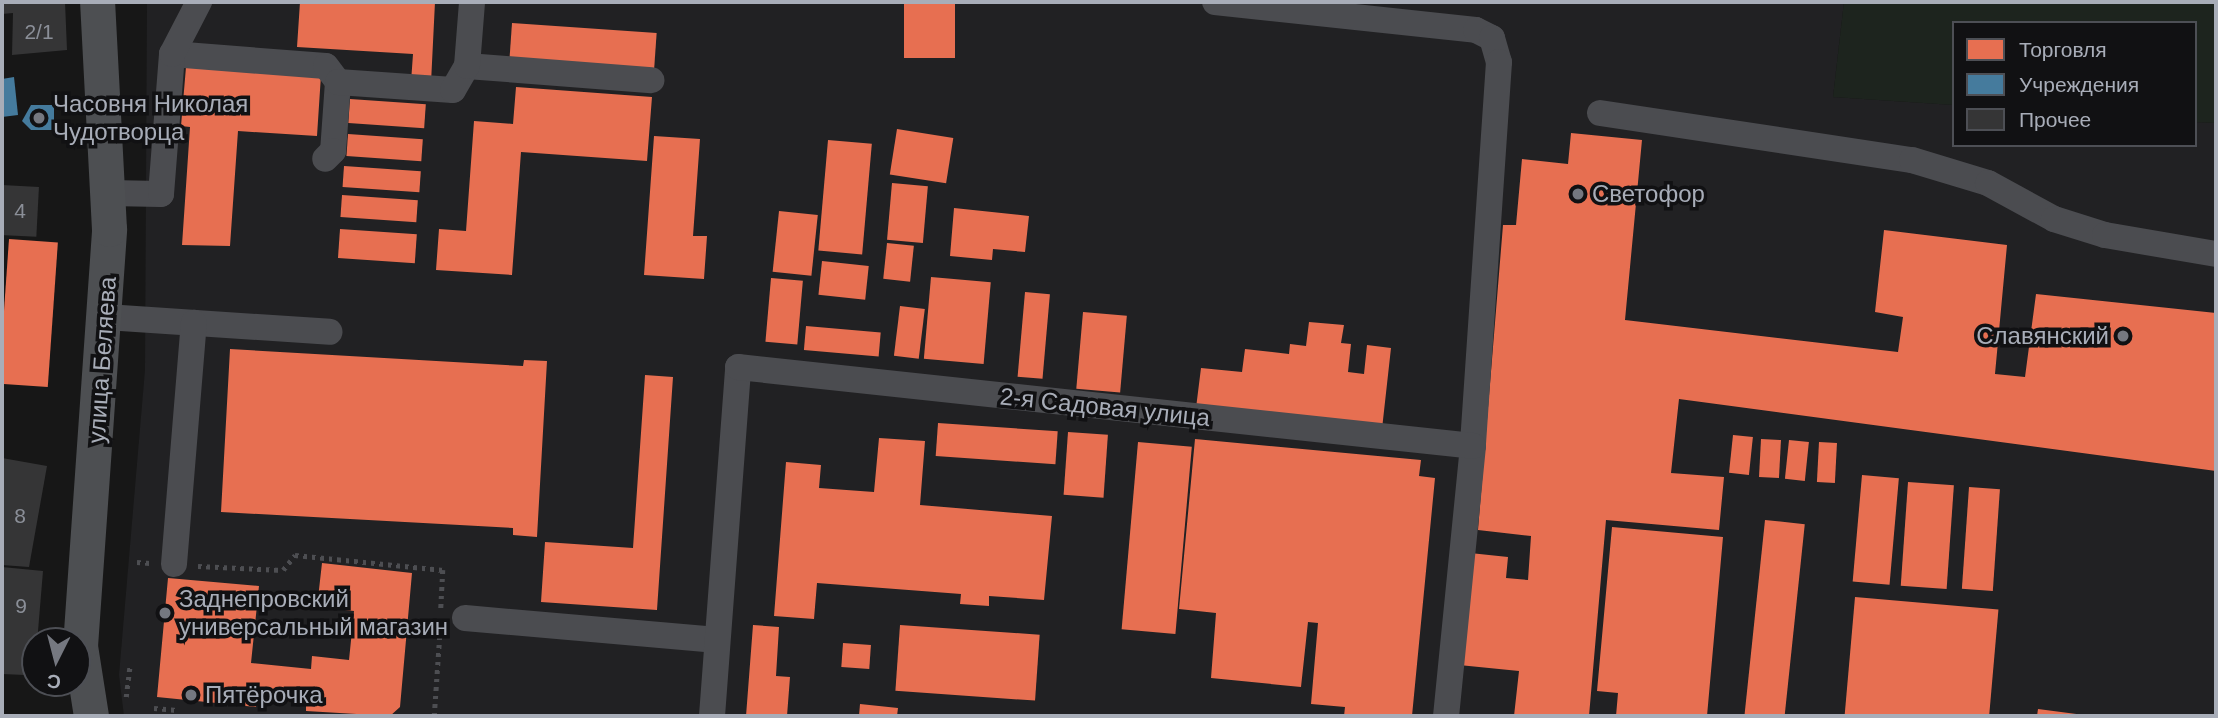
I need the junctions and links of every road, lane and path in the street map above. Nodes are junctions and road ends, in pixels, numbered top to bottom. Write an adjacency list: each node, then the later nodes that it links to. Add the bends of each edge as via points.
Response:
1 (97, 2): 11 (main road, улица Беляева)
2 (199, 2): 5 (street)
3 (472, 2): 6 (street)
4 (1215, 2): 16 (street, via 1476,30 1493,38 1499,62)
5 (172, 54): 8 (street, via 326,66); 11 (street, via 161,194)
6 (467, 66): 7 (street); 8 (street, via 453,90)
7 (651, 80)
8 (338, 82): 10 (street, via 332,152)
9 (1600, 113): 12 (street, via 1912,160 1988,183 2054,219 2105,236)
10 (325, 159)
11 (109, 194): 13 (main road, улица Беляева)
12 (2216, 254)
13 (106, 317): 14 (street); 26 (main road, улица Беляева, via 80,646)
14 (194, 323): 15 (street); 18 (street)
15 (329, 332)
16 (1472, 446): 21 (street, 2-я Садовая улица, via 737,367); 29 (street)
17 (137, 562): 18 (path)
18 (174, 564): 20 (path, via 283,570 295,555 443,570)
19 (459, 624): 20 (path); 21 (street)
20 (440, 629): 27 (path)
21 (717, 640): 28 (street)
22 (130, 666): 23 (path)
23 (126, 697)
24 (154, 708): 25 (path)
25 (177, 710)
26 (91, 716)
27 (433, 716)
28 (712, 716)
29 (1446, 716)

